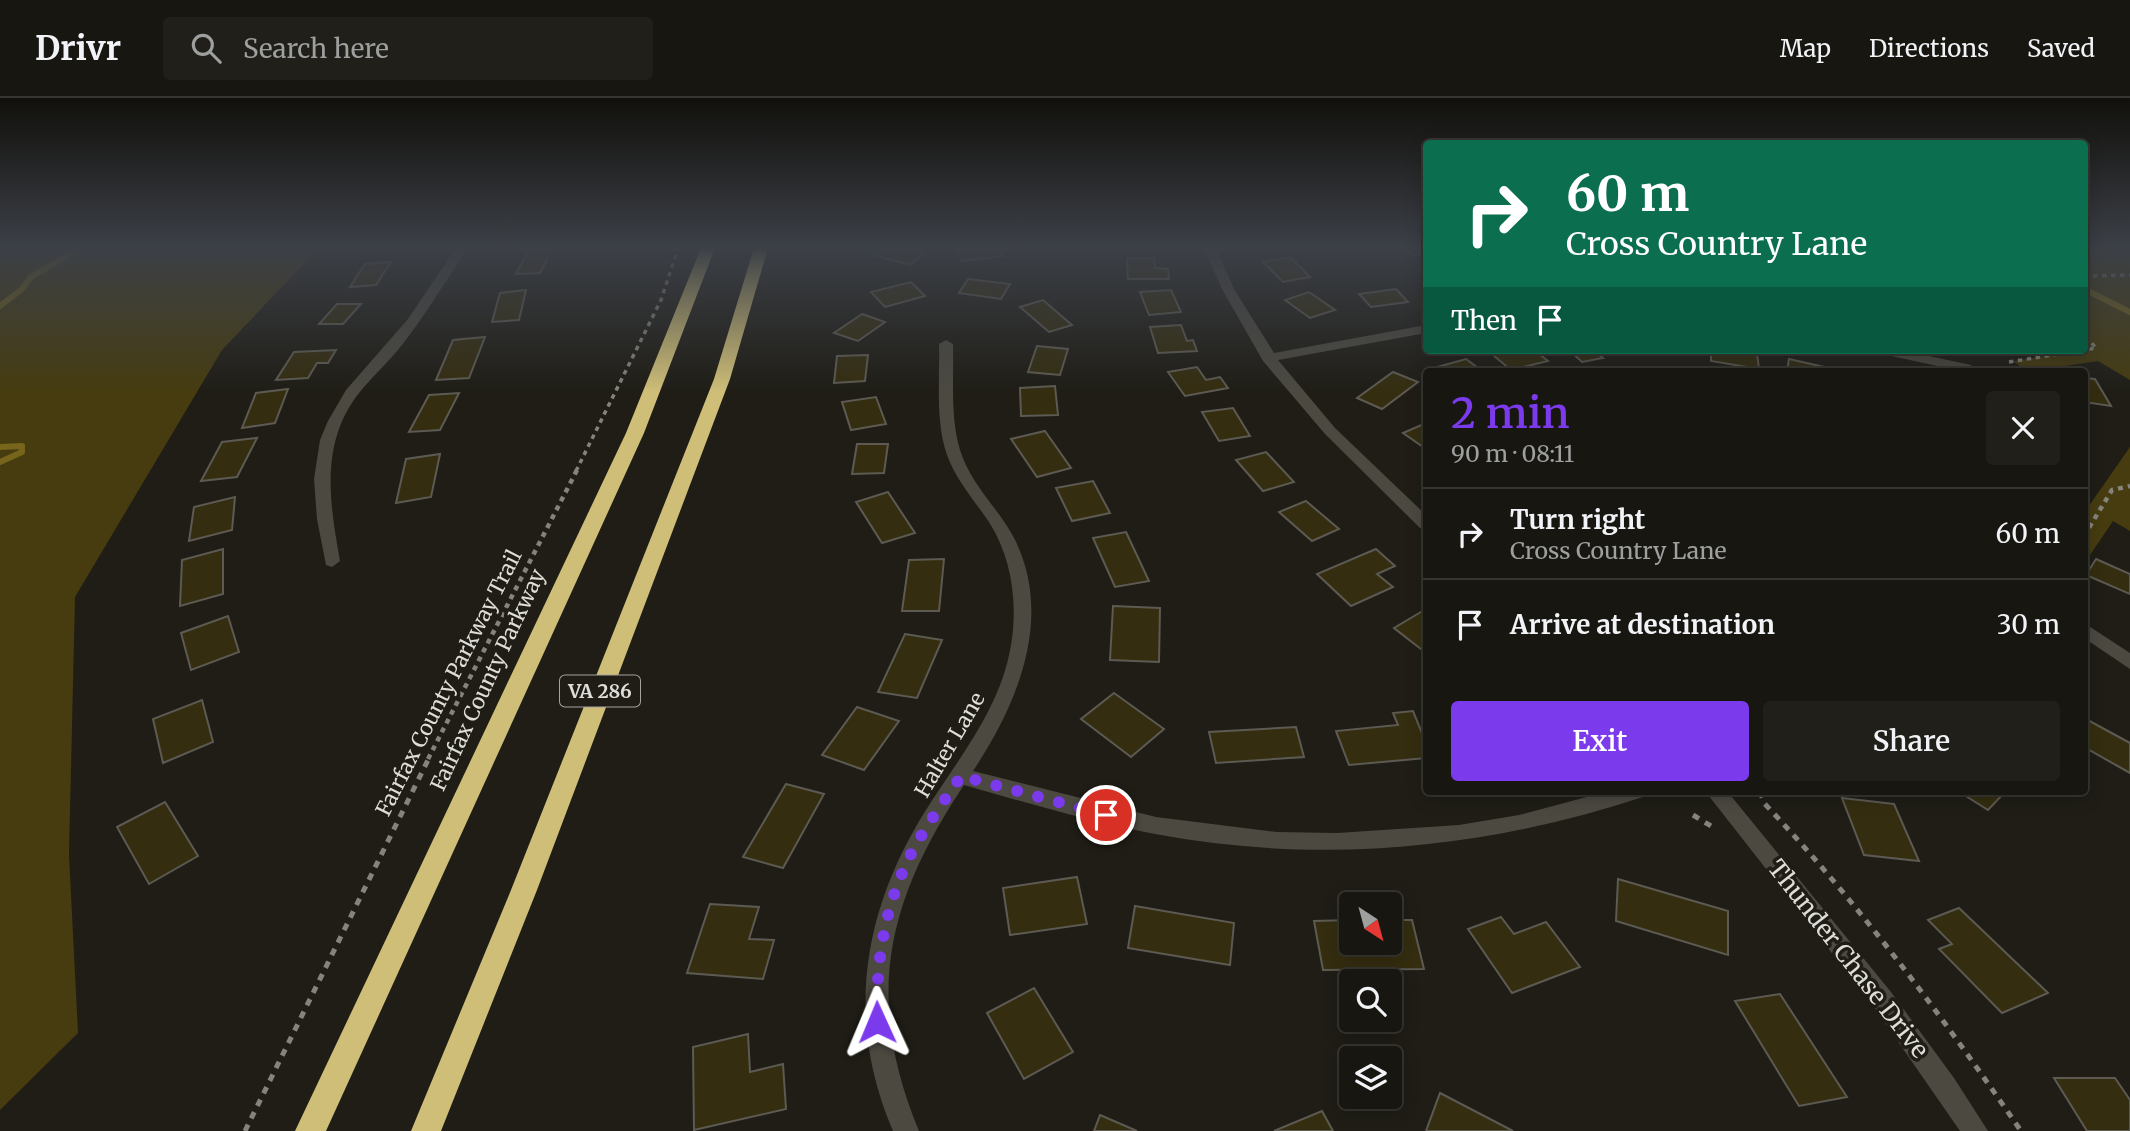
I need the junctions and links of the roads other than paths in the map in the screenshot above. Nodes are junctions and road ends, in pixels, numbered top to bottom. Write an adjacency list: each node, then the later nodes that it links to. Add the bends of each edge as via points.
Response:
1 (429, 296): 11 (street, via 396,344 346,401 335,422 321,473)
2 (690, 296): 17 (highway, Fairfax County Parkway, via 635,433)
3 (748, 296): 18 (highway, VA 286, via 713,403)
4 (1231, 296): 8 (street)
5 (1423, 330): 8 (street)
6 (946, 344): 14 (street, Halter Lane, via 950,439 958,463 1013,554 1023,614 1011,682 990,732)
7 (1901, 354): 9 (street)
8 (1268, 358): 10 (street, via 1325,427)
9 (1966, 368)
10 (1423, 521)
11 (332, 561)
12 (2088, 632): 13 (street)
13 (2130, 662)
14 (961, 776): 15 (street, via 1079,810 1158,826 1323,842 1466,833 1542,819); 19 (street, Halter Lane, via 911,853 891,901 880,945 877,1022 886,1073)
15 (1623, 795)
16 (1718, 795): 20 (street, Thunder Chase Drive, via 1874,986)
17 (310, 1131)
18 (426, 1131)
19 (906, 1131)
20 (1975, 1131)

